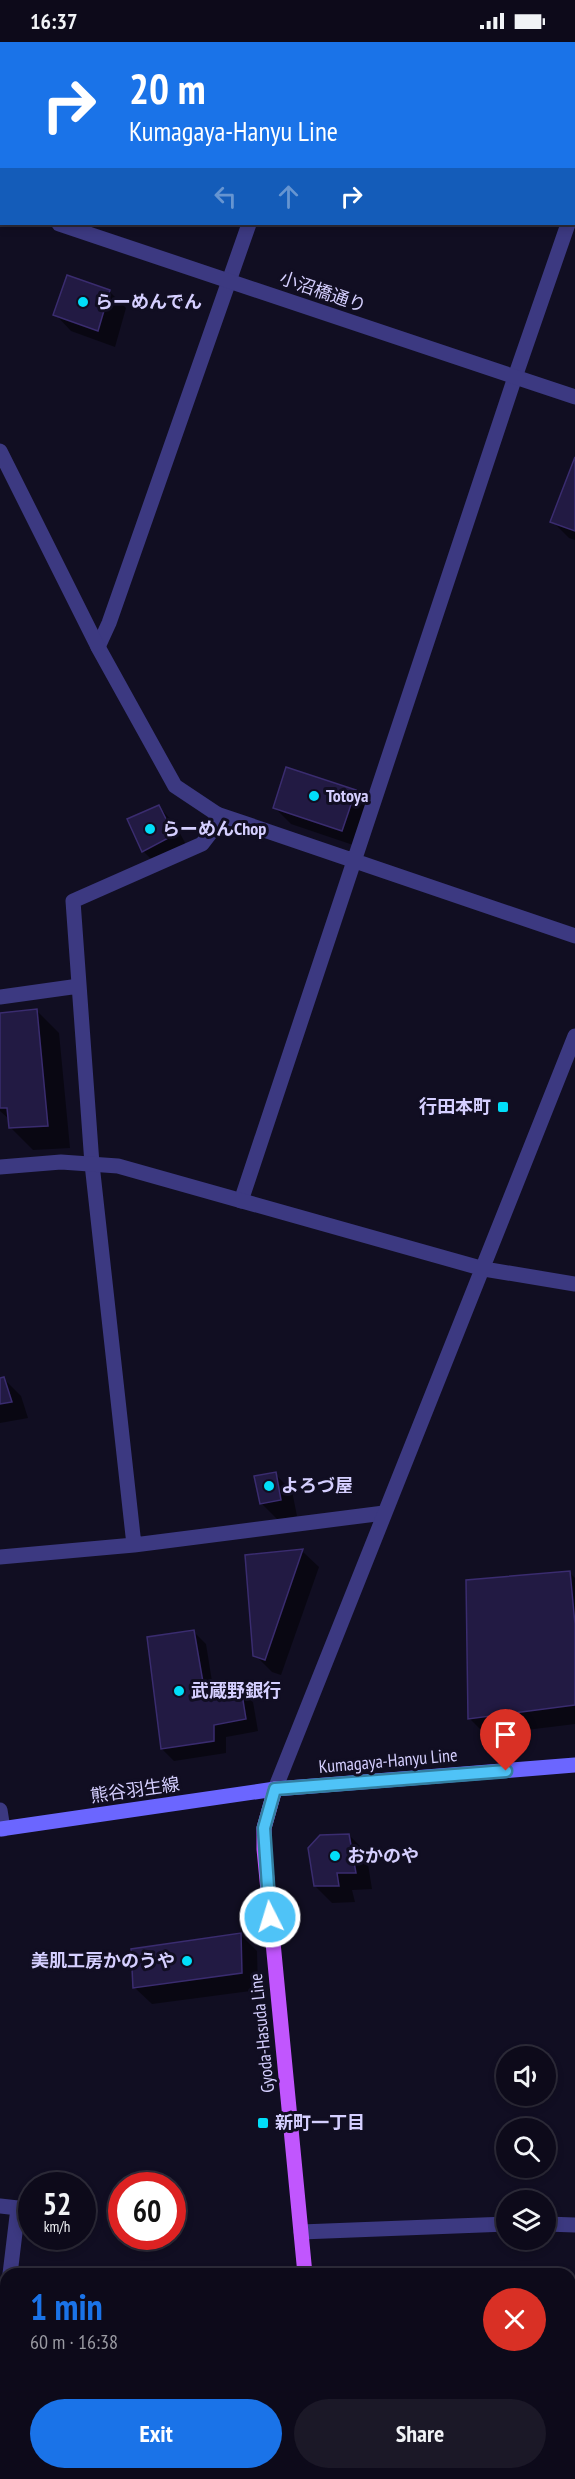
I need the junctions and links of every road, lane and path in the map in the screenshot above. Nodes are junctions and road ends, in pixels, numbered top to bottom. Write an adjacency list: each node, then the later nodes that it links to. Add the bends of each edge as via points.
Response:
1 (62, 225): 4 (street, 小沼橋通り)
2 (249, 225): 4 (street)
3 (568, 225): 5 (street)
4 (228, 281): 5 (street, 小沼橋通り); 8 (street)
5 (514, 377): 6 (street, 小沼橋通り); 10 (street)
6 (575, 397)
7 (0, 451): 8 (street)
8 (98, 647): 9 (street, via 175,786)
9 (218, 814): 10 (street); 12 (street, via 202,844 73,901)
10 (355, 862): 11 (street); 17 (street)
11 (575, 936)
12 (79, 986): 13 (street); 15 (street)
13 (0, 997)
14 (575, 1036): 18 (street)
15 (92, 1164): 16 (street, via 61,1162); 17 (street, via 118,1166); 21 (street)
16 (0, 1167)
17 (242, 1201): 18 (street)
18 (484, 1269): 19 (street); 20 (street)
19 (575, 1284)
20 (384, 1513): 21 (street); 24 (street)
21 (134, 1545): 22 (street)
22 (0, 1557)
23 (575, 1765): 24 (main road, Kumagaya-Hanyu Line)
24 (275, 1789): 26 (main road, 熊谷羽生線); 31 (main road, Gyoda-Hasuda Line, via 264,1828 264,1849)
25 (0, 1810): 26 (street)
26 (1, 1829)
27 (0, 2206): 32 (street, via 18,2208)
28 (496, 2224): 31 (street)
29 (556, 2224): 30 (street)
30 (575, 2225)
31 (301, 2232): 33 (main road, Gyoda-Hasuda Line)
32 (11, 2268)
33 (304, 2268)

